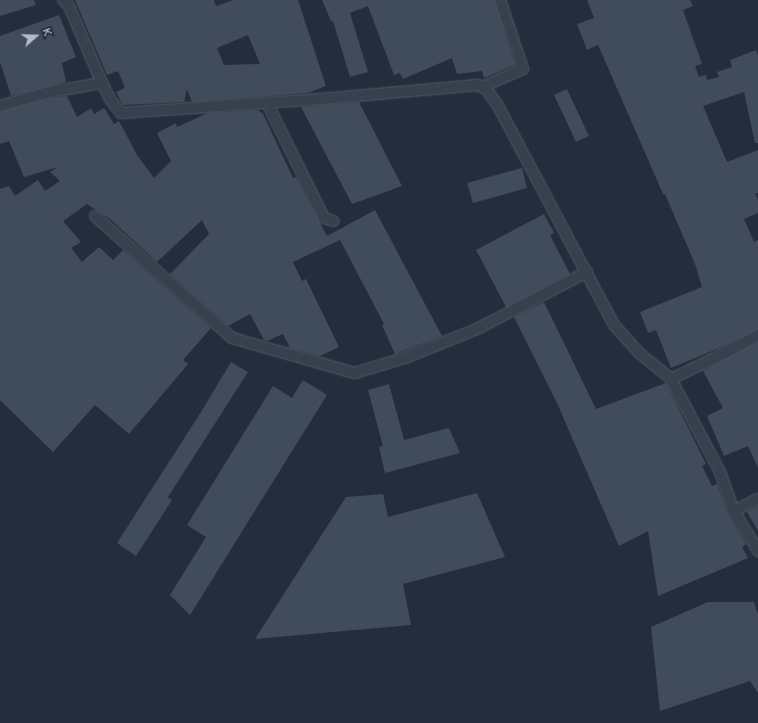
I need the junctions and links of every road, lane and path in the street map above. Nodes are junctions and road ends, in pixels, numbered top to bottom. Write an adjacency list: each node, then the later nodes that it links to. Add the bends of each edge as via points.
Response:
1 (63, 0): 3 (street, via 69,6)
2 (500, 0): 4 (street, via 523,69)
3 (102, 83): 5 (street, via 121,113); 6 (street, via 45,93)
4 (482, 87): 5 (street, via 478,85); 9 (street, via 497,104)
5 (267, 103): 8 (street, via 324,218)
6 (0, 106)
7 (95, 216): 9 (street, via 232,338 355,373 407,357 477,330)
8 (334, 221)
9 (587, 272): 11 (street, via 614,326 638,352)
10 (758, 335): 11 (street)
11 (671, 379): 13 (street, via 720,472)
12 (758, 500): 13 (street)
13 (734, 511): 14 (street)
14 (758, 551)

